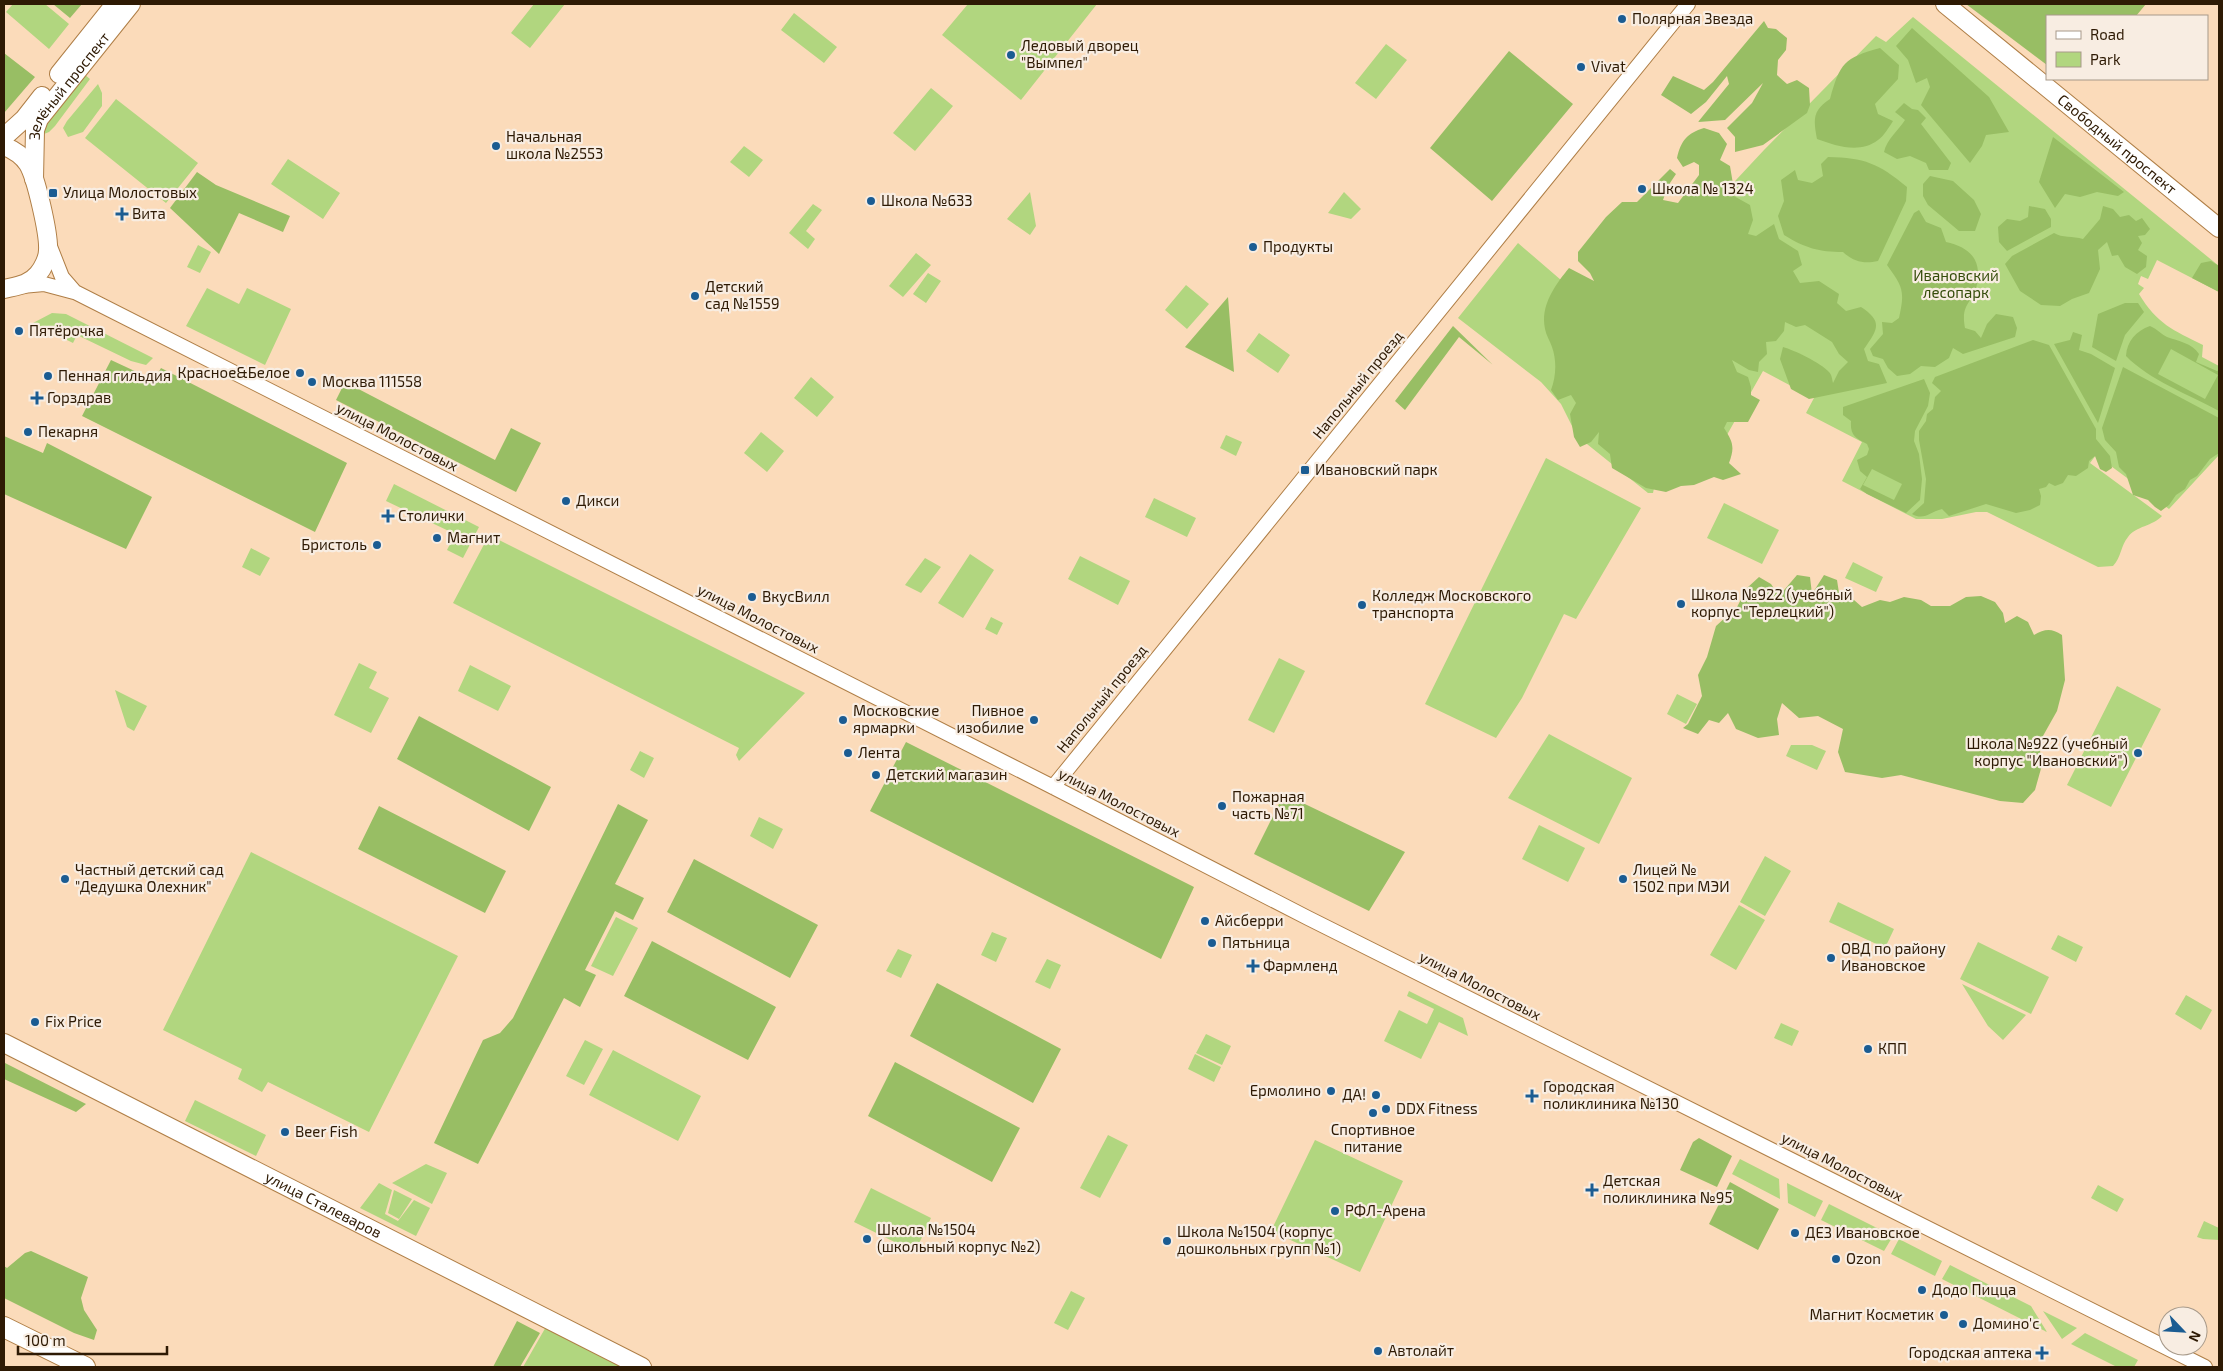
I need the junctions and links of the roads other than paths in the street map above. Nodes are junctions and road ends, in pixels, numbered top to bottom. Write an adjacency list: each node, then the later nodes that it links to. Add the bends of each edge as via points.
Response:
1 (115, 4): 5 (main road, Зелёный проспект, via 24,120)
2 (131, 4): 7 (main road, Зелёный проспект, via 39,119)
3 (1688, 4): 12 (street, Напольный проезд)
4 (1945, 4): 8 (main road, Свободный проспект)
5 (4, 137)
6 (4, 146): 7 (main road, via 23,157)
7 (34, 179): 9 (main road)
8 (2219, 228)
9 (48, 238): 10 (main road, via 48,252 38,275); 11 (street, улица Молостовых, via 56,266)
10 (9, 288): 11 (street, via 44,284)
11 (74, 292): 12 (street, улица Молостовых)
12 (1053, 787): 17 (street, улица Молостовых)
13 (4, 1043): 16 (main road, улица Сталеваров)
14 (4, 1326): 15 (highway)
15 (85, 1367)
16 (642, 1367)
17 (2205, 1367)

